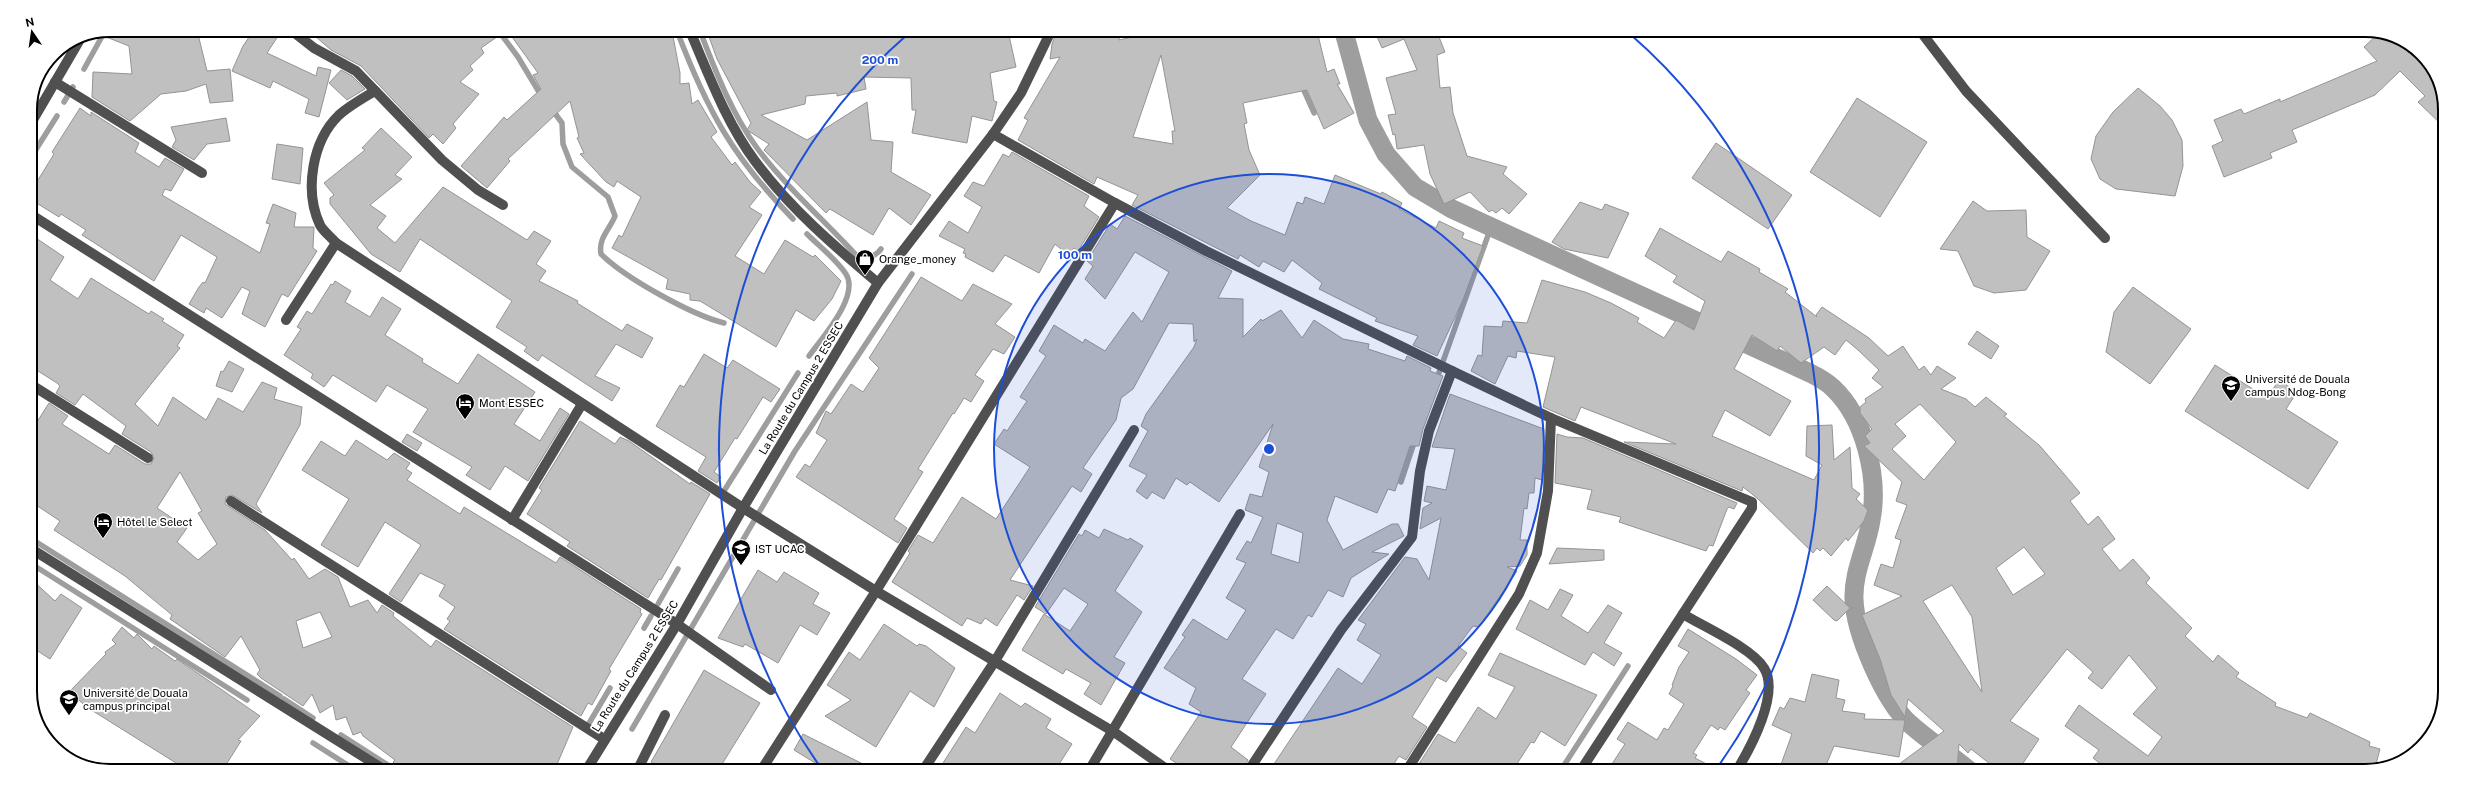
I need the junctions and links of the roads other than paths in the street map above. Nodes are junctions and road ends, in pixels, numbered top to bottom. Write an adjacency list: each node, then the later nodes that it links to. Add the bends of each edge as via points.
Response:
1 (301, 37): 7 (street, via 314,48 351,68)
2 (693, 37): 16 (street, via 721,103 755,160 821,235)
3 (1048, 37): 9 (street, La Route du Campus 2 ESSEC, via 1020,93)
4 (1925, 37): 14 (street, via 1966,91)
5 (76, 45): 6 (street)
6 (55, 82): 8 (street); 10 (street)
7 (375, 90): 12 (street, via 442,160 478,190); 15 (street, via 339,115 323,138 314,165 310,190 320,226)
8 (37, 113)
9 (993, 134): 11 (street); 16 (street, La Route du Campus 2 ESSEC)
10 (202, 173)
11 (1115, 203): 18 (street, via 1206,251); 29 (street)
12 (503, 205)
13 (37, 218): 27 (street)
14 (2105, 238)
15 (336, 243): 17 (street); 20 (street)
16 (878, 283): 25 (street, La Route du Campus 2 ESSEC)
17 (286, 320)
18 (1452, 371): 21 (street); 44 (street, via 1429,431 1420,471 1412,537 1341,630)
19 (37, 388): 23 (street)
20 (582, 404): 25 (street); 27 (street)
21 (1551, 418): 30 (street, via 1752,502 1752,508); 45 (street, via 1548,491 1537,553 1519,594)
22 (1134, 430): 32 (street)
23 (148, 458)
24 (231, 501): 36 (street)
25 (743, 508): 29 (street); 31 (street, La Route du Campus 2 ESSEC)
26 (1240, 514): 35 (street)
27 (512, 520): 31 (street)
28 (37, 552): 37 (street)
29 (876, 591): 32 (street); 40 (street)
30 (1683, 614): 46 (street); 47 (street, via 1753,655 1769,678 1770,689 1759,728)
31 (677, 624): 33 (street); 36 (street, La Route du Campus 2 ESSEC)
32 (996, 661): 35 (street); 41 (street)
33 (771, 690)
34 (665, 715): 39 (street)
35 (1114, 732): 42 (street); 43 (street)
36 (604, 739): 38 (street, La Route du Campus 2 ESSEC)
37 (374, 764)
38 (590, 764)
39 (640, 764)
40 (765, 764)
41 (927, 764)
42 (1093, 764)
43 (1159, 764)
44 (1254, 764)
45 (1411, 764)
46 (1585, 764)
47 (1740, 764)

